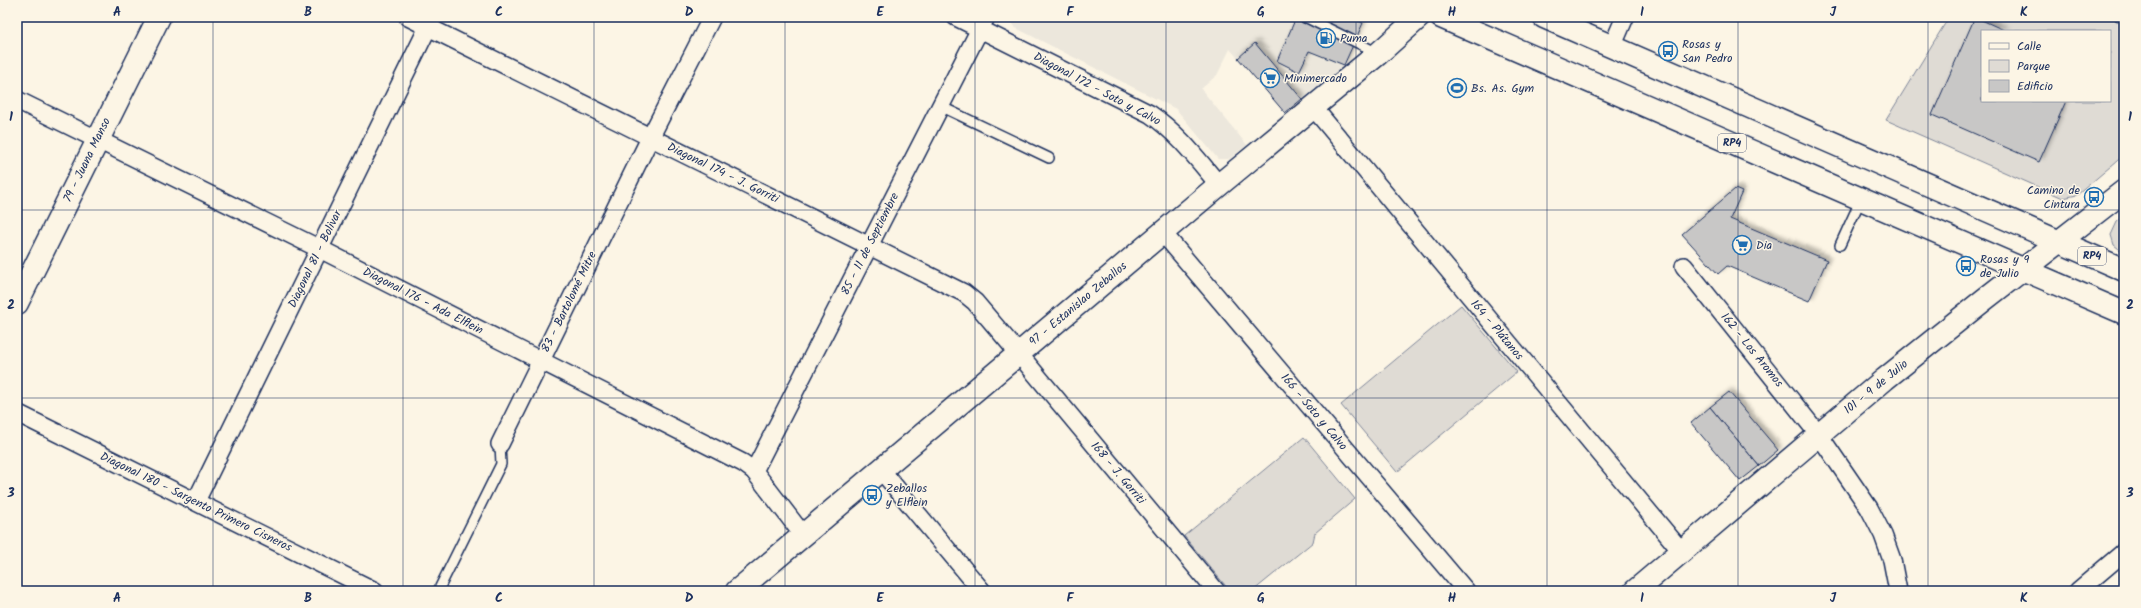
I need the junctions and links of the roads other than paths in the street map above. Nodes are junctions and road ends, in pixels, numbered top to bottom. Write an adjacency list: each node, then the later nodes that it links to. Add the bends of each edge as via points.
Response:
1 (159, 17): 18 (street, 79 - Juana Manso)
2 (408, 17): 10 (street, Diagonal 174 - J. Gorriti)
3 (712, 17): 17 (street, 83 - Bartolomé Mitre)
4 (956, 17): 11 (street, Diagonal 172 - Soto y Calvo)
5 (1305, 17): 13 (lane)
6 (1419, 17): 13 (street, 97 - Estanislao Zeballos)
7 (1441, 17): 22 (street, RP4)
8 (1544, 17): 12 (street, RP4)
9 (1620, 18): 12 (street)
10 (430, 22): 17 (street, Diagonal 174 - J. Gorriti); 27 (street, Diagonal 81 - Bolivar)
11 (983, 23): 15 (street, 85 - 11 de Septiembre); 20 (street, Diagonal 172 - Soto y Calvo, via 1166,124)
12 (1612, 47): 24 (street, RP4)
13 (1380, 54): 16 (street, 97 - Estanislao Zeballos)
14 (17, 100): 18 (street, Diagonal 176 - Ada Elflein)
15 (940, 106): 19 (lane); 25 (street, 85 - 11 de Septiembre)
16 (1313, 108): 20 (street, 97 - Estanislao Zeballos); 42 (street, 164 - Plátanos)
17 (651, 136): 25 (street, Diagonal 174 - J. Gorriti); 34 (street, 83 - Bartolomé Mitre)
18 (97, 140): 27 (street, Diagonal 176 - Ada Elflein); 31 (street, 79 - Juana Manso)
19 (1049, 158)
20 (1219, 185): 23 (street, 97 - Estanislao Zeballos)
21 (2124, 191): 24 (street, 101 - 9 de Julio)
22 (1861, 198): 26 (lane); 29 (street, RP4)
23 (1163, 232): 33 (street, 97 - Estanislao Zeballos); 49 (street, 166 - Soto y Calvo)
24 (2060, 242): 29 (street, 101 - 9 de Julio); 30 (street, RP4)
25 (870, 245): 33 (street, Diagonal 174 - J. Gorriti, via 975,302); 38 (street, 85 - 11 de Septiembre)
26 (1840, 245)
27 (320, 249): 34 (street, Diagonal 176 - Ada Elflein); 40 (street, Diagonal 81 - Bolivar)
28 (1684, 266): 36 (street, 162 - Los Aromos)
29 (2024, 269): 32 (street, RP4); 36 (street, 101 - 9 de Julio, via 1883,377)
30 (2124, 270)
31 (17, 303)
32 (2124, 313)
33 (1019, 354): 39 (street, 97 - Estanislao Zeballos); 48 (street, 168 - J. Gorriti)
34 (540, 360): 37 (street, 83 - Bartolomé Mitre); 38 (street, Diagonal 176 - Ada Elflein)
35 (17, 413): 40 (street, Diagonal 180 - Sargento Primero Cisneros)
36 (1819, 435): 42 (street, 101 - 9 de Julio); 51 (street, 162 - Los Aromos, via 1869,508 1883,535 1892,560)
37 (500, 444): 45 (lane, 83 - Bartolomé Mitre, via 501,464)
38 (754, 470): 41 (street, Diagonal 176 - Ada Elflein)
39 (881, 470): 41 (street, 97 - Estanislao Zeballos); 47 (street)
40 (196, 501): 44 (street, Diagonal 180 - Sargento Primero Cisneros)
41 (803, 535): 46 (street, 97 - Estanislao Zeballos)
42 (1682, 552): 50 (street, 101 - 9 de Julio)
43 (2124, 552): 52 (street)
44 (375, 591)
45 (438, 591)
46 (736, 591)
47 (982, 591)
48 (1216, 591)
49 (1466, 591)
50 (1635, 591)
51 (1898, 591)
52 (2078, 591)

